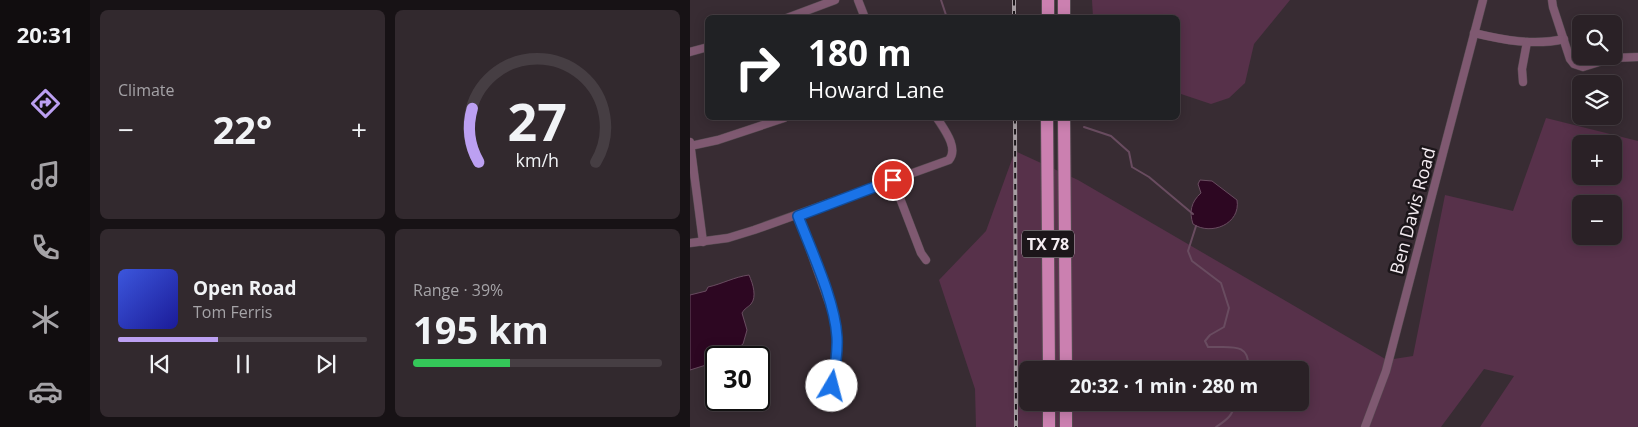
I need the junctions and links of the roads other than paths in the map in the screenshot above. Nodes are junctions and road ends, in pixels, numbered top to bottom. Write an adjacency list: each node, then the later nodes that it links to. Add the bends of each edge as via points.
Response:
1 (835, 0): 7 (street)
2 (858, 0): 8 (street)
3 (1048, 0): 9 (main road)
4 (1064, 0): 10 (main road)
5 (1483, 0): 11 (street, Ben Davis Road)
6 (1552, 0): 12 (street)
7 (795, 15)
8 (864, 15)
9 (1048, 15)
10 (1064, 15)
11 (1474, 33): 13 (street); 35 (street, Ben Davis Road, via 1386,370)
12 (1564, 39): 13 (street); 16 (street, via 1574,64 1583,67 1612,58)
13 (1527, 42): 17 (street)
14 (705, 48): 15 (street)
15 (690, 52)
16 (1638, 56)
17 (1523, 82)
18 (778, 120): 22 (street, via 718,140)
19 (938, 120): 23 (street, via 953,149 952,155 948,160)
20 (1047, 120): 28 (main road, TX 78)
21 (1064, 120): 29 (main road, TX 78)
22 (690, 145): 25 (street)
23 (893, 180): 24 (street); 27 (street)
24 (798, 216): 25 (street, via 728,238); 30 (street, via 834,317 837,355 832,386)
25 (703, 242): 26 (street)
26 (690, 243)
27 (926, 260)
28 (1049, 361)
29 (1066, 361)
30 (838, 406)
31 (1049, 411): 33 (main road)
32 (1066, 411): 34 (main road)
33 (1049, 427)
34 (1066, 427)
35 (1365, 427)

